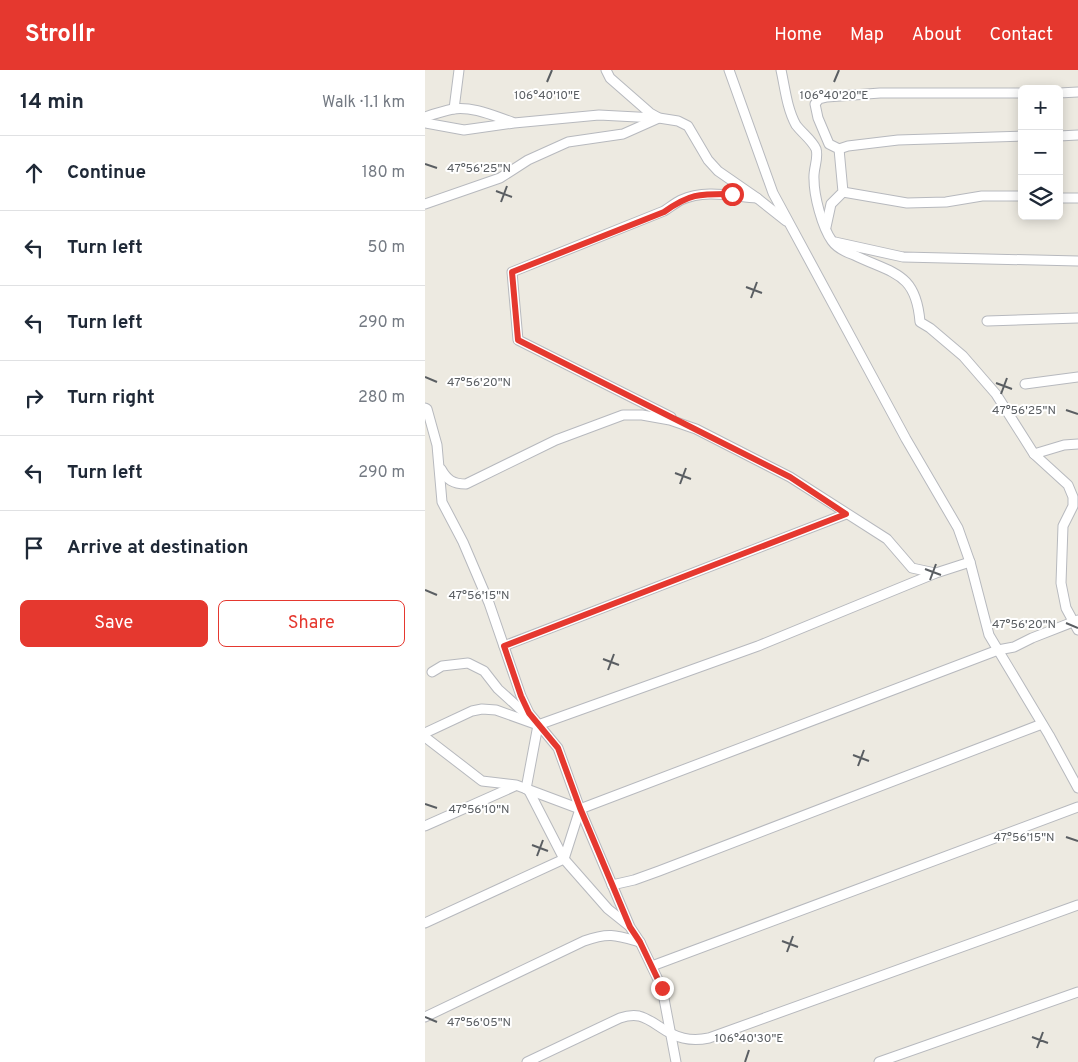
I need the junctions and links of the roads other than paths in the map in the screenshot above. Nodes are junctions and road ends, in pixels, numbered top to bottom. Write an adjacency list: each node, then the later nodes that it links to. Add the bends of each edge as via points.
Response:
1 (459, 70): 8 (street)
2 (606, 70): 10 (street, via 610,78)
3 (729, 70): 23 (street, via 767,178)
4 (781, 70): 24 (street, via 792,116 816,151 816,197)
5 (1078, 92): 7 (street)
6 (1018, 93): 16 (street, via 879,93 819,99 815,104 817,118 829,144)
7 (1063, 93)
8 (454, 109): 9 (street); 12 (street, via 469,109)
9 (425, 117)
10 (659, 118): 12 (street, via 599,115); 19 (street, via 678,120 688,126 718,172); 22 (street, via 623,134 568,142 528,160 499,178)
11 (425, 122): 12 (street, via 464,130)
12 (514, 123)
13 (1078, 135): 15 (street)
14 (1018, 136): 16 (street, via 898,140)
15 (1063, 136)
16 (839, 149): 17 (street)
17 (843, 192): 18 (street, via 907,203); 24 (street, via 831,204)
18 (1018, 196)
19 (757, 198): 23 (street); 32 (street, via 701,194 681,200 664,212 512,272 518,340)
20 (1063, 198): 21 (street)
21 (1078, 198)
22 (425, 204)
23 (790, 224): 37 (street, via 958,528)
24 (825, 230): 25 (street)
25 (832, 242): 26 (street, via 903,257); 34 (street, via 910,284 919,304 920,322 963,356 996,394)
26 (1078, 261)
27 (1078, 318): 28 (street)
28 (987, 321)
29 (1078, 377): 30 (street)
30 (1025, 384)
31 (425, 408): 35 (street, via 437,445)
32 (696, 429): 35 (street, via 642,414 623,415 556,440 466,484 456,484); 36 (street, via 790,477)
33 (1078, 444): 34 (street)
34 (1034, 454): 39 (street, via 1068,485 1073,497 1073,506 1063,526 1061,583 1066,608)
35 (440, 469): 40 (street, via 443,502 489,603)
36 (846, 514): 38 (street, via 887,539 912,568); 40 (street)
37 (970, 562): 38 (street); 41 (street, via 989,634)
38 (936, 573): 44 (street, via 758,646)
39 (1076, 624): 41 (street)
40 (504, 646): 44 (street, via 521,696)
41 (998, 650): 43 (street); 51 (street)
42 (432, 672): 44 (street, via 442,666 468,663 485,671 498,689)
43 (1042, 724): 48 (street); 54 (street, via 659,871)
44 (538, 725): 45 (street, via 495,710 482,709); 49 (street); 51 (street, via 558,748)
45 (425, 733)
46 (425, 737): 47 (street, via 482,781)
47 (516, 785): 49 (street); 52 (street)
48 (1078, 788)
49 (527, 789): 51 (street); 53 (street)
50 (1078, 806): 59 (street)
51 (580, 808): 53 (street); 54 (street)
52 (425, 826)
53 (564, 859): 56 (street); 57 (street, via 608,909)
54 (612, 884): 57 (street)
55 (1078, 905): 62 (street, via 709,1038 695,1041)
56 (425, 923)
57 (630, 927): 58 (street)
58 (640, 942): 59 (street); 61 (street, via 616,935 601,935)
59 (652, 966): 62 (street, via 662,988)
60 (1078, 992): 65 (street)
61 (425, 1017)
62 (672, 1035): 63 (street, via 641,1016 620,1018); 64 (street)
63 (527, 1062)
64 (676, 1062)
65 (879, 1062)

